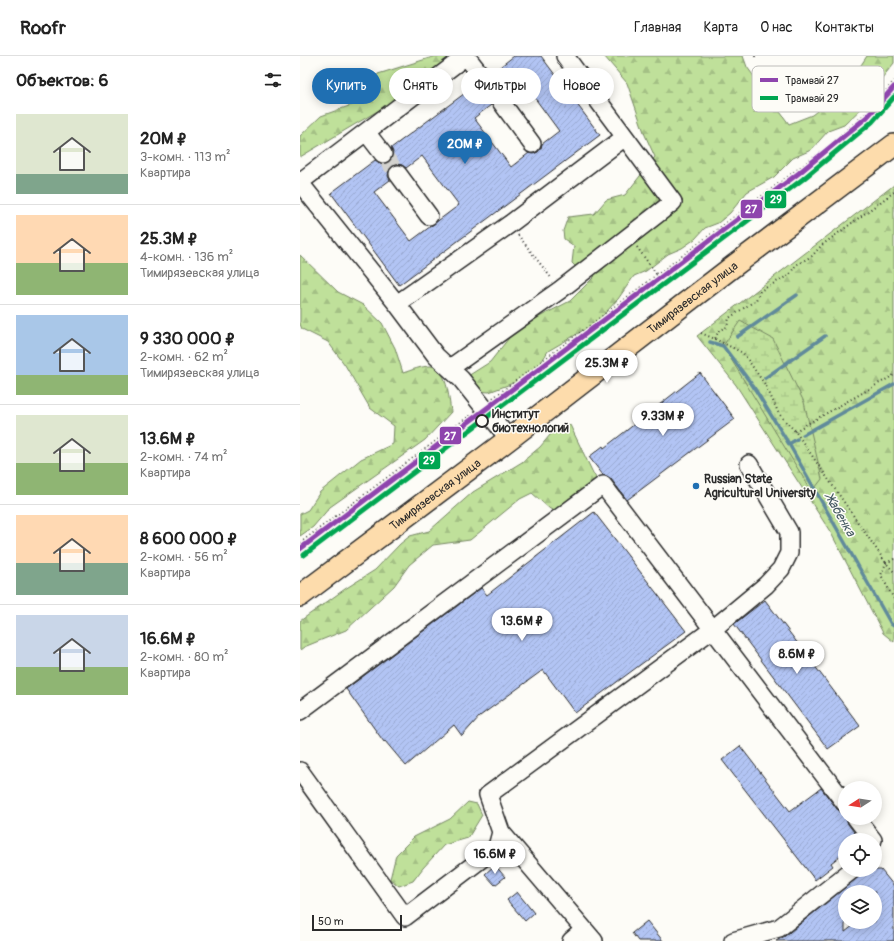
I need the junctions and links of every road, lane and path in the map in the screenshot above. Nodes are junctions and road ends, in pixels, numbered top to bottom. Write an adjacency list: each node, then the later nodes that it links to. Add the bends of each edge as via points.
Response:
1 (466, 56): 3 (lane); 8 (lane)
2 (565, 56): 9 (lane)
3 (475, 68)
4 (894, 81): 5 (path)
5 (884, 94)
6 (502, 104): 10 (lane)
7 (869, 112): 19 (path, via 822,152)
8 (366, 132): 12 (lane); 14 (lane)
9 (625, 137): 17 (lane); 18 (lane, via 673,202)
10 (532, 144)
11 (894, 145): 28 (main road, Тимирязевская улица)
12 (383, 154)
13 (398, 174): 16 (lane)
14 (300, 183): 21 (lane)
15 (894, 192): 23 (path, via 822,245 812,256 796,265 789,275 760,291 756,300 729,318 727,327 720,330)
16 (429, 216)
17 (510, 224): 20 (path); 21 (lane)
18 (629, 236): 19 (path); 20 (lane)
19 (657, 275): 26 (path)
20 (560, 290): 24 (lane)
21 (397, 304): 24 (lane, via 436,356)
22 (701, 333): 23 (path)
23 (715, 339): 27 (path, via 743,353 766,386 780,414)
24 (450, 368): 26 (lane)
25 (894, 375): 27 (path)
26 (483, 406): 28 (lane); 30 (path)
27 (795, 431): 32 (path)
28 (509, 439): 34 (main road, Тимирязевская улица)
29 (749, 464): 36 (lane, via 789,532 789,553 781,569 766,585)
30 (300, 543)
31 (894, 559): 32 (path)
32 (886, 563): 33 (path); 35 (path, via 881,575)
33 (894, 572)
34 (300, 596)
35 (894, 599)
36 (714, 629): 37 (lane, via 602,485); 39 (lane); 41 (lane, via 488,795)
37 (300, 711)
38 (300, 771): 41 (lane, via 405,917 496,847)
39 (838, 794)
40 (861, 825): 42 (lane)
41 (501, 832): 44 (lane)
42 (868, 833)
43 (843, 877): 45 (lane, via 779,928)
44 (589, 935): 46 (lane)
45 (742, 940)
46 (571, 941)

